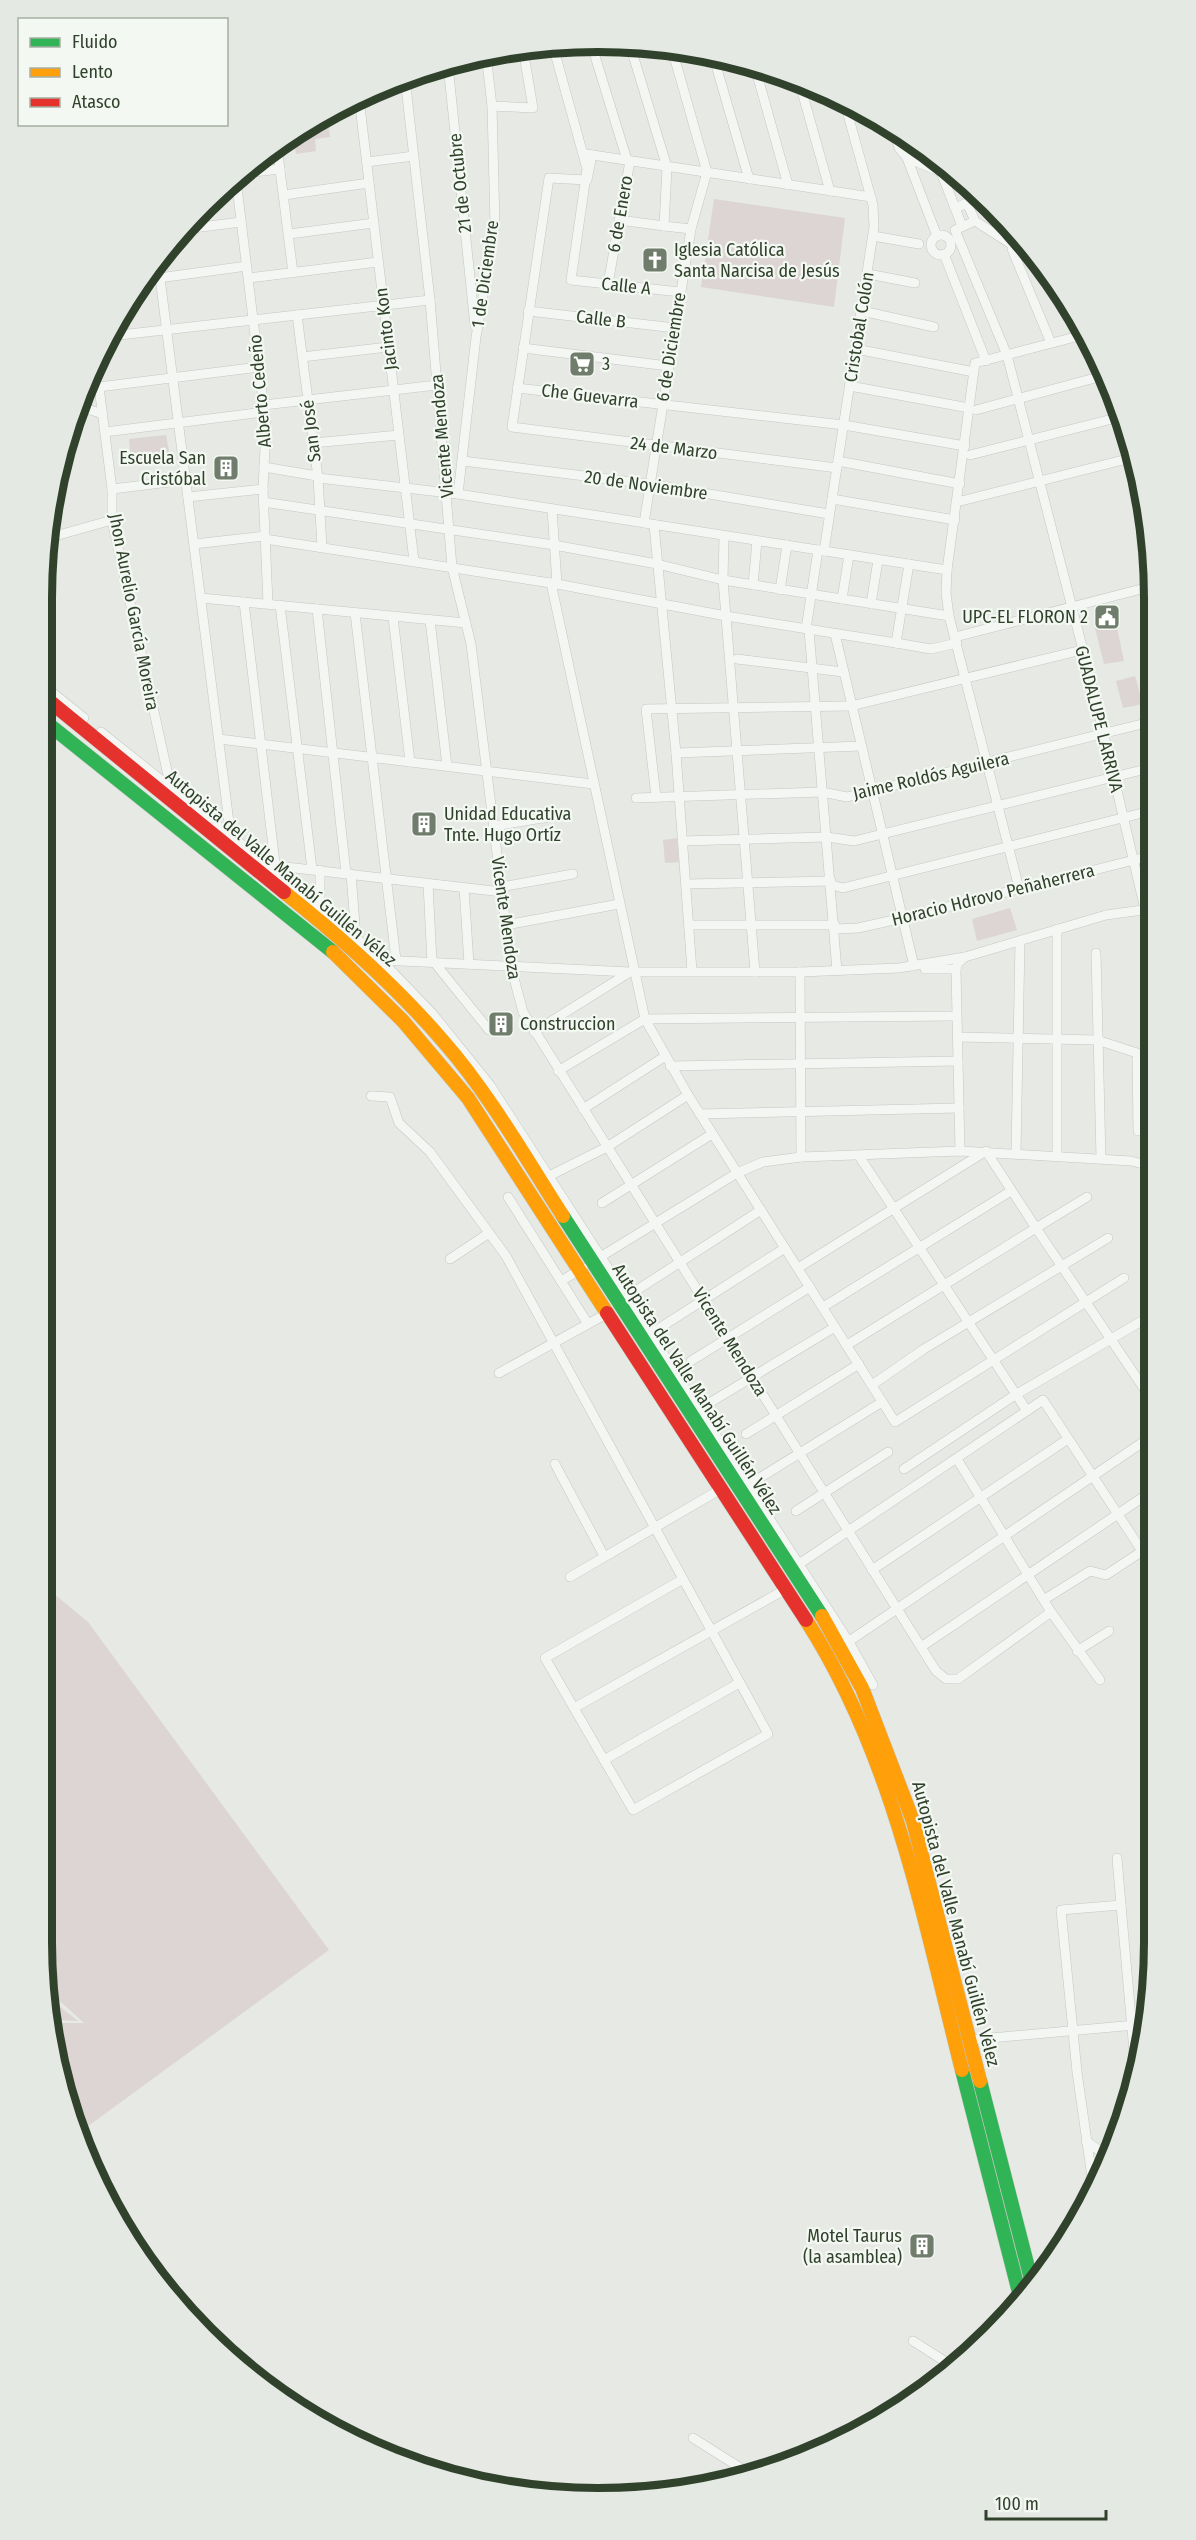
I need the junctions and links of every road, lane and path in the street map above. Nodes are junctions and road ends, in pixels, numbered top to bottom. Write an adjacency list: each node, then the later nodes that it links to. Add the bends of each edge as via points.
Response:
1 (594, 52): 20 (street, 6 de Enero)
2 (633, 54): 22 (street)
3 (556, 55): 16 (street)
4 (524, 57): 12 (street, via 533,108)
5 (675, 58): 26 (street)
6 (487, 64): 12 (street, 1 de Diciembre)
7 (716, 66): 28 (street)
8 (449, 73): 69 (street, 21 de Octubre)
9 (758, 76): 31 (street)
10 (406, 87): 18 (street, Vicente Mendoza)
11 (802, 92): 33 (street)
12 (492, 106): 69 (street, 1 de Diciembre, via 495,225)
13 (361, 107): 21 (street, Jacinto Kon)
14 (848, 114): 35 (street, Cristobal Colón)
15 (897, 142): 19 (street)
16 (588, 155): 20 (street); 29 (street)
17 (278, 156): 23 (street)
18 (414, 156): 21 (street); 64 (street, Vicente Mendoza)
19 (908, 158): 25 (street); 47 (street)
20 (628, 161): 22 (street); 37 (street, 6 de Enero)
21 (367, 162): 30 (street, Jacinto Kon)
22 (667, 166): 26 (street); 41 (street)
23 (280, 169): 24 (street); 34 (street)
24 (258, 171)
25 (937, 171)
26 (707, 172): 28 (street); 44 (street, 6 de Diciembre)
27 (941, 174): 36 (street)
28 (749, 179): 31 (street)
29 (587, 180): 62 (street, Calle A, via 571,280); 66 (street, via 549,178)
30 (369, 183): 34 (street); 40 (street, Jacinto Kon)
31 (788, 185): 33 (street)
32 (237, 189): 39 (street, Alberto Cedeño)
33 (830, 191): 35 (street)
34 (284, 195): 45 (street)
35 (871, 197): 46 (street, Cristobal Colón)
36 (955, 208): 38 (street, via 967,203); 42 (street)
37 (619, 220): 41 (street); 62 (street, 6 de Enero)
38 (975, 221): 42 (street); 50 (street)
39 (242, 222): 43 (street); 54 (street, Alberto Cedeño)
40 (374, 223): 45 (street); 53 (street, Jacinto Kon)
41 (664, 226): 44 (street)
42 (962, 226): 48 (street, via 955,230)
43 (198, 227)
44 (691, 229): 63 (street, 6 de Diciembre)
45 (289, 234): 55 (street)
46 (873, 236): 49 (street); 57 (street, Cristobal Colón)
47 (938, 236): 48 (street); 51 (street, via 931,243 932,249)
48 (954, 239): 51 (street); 80 (street, GUADALUPE LARRIVA)
49 (919, 244)
50 (1012, 247): 52 (street); 76 (street)
51 (944, 254): 82 (street)
52 (1021, 254)
53 (378, 262): 55 (street); 65 (street, Jacinto Kon)
54 (247, 266): 58 (street); 59 (street, Alberto Cedeño)
55 (293, 273): 59 (street)
56 (159, 274): 58 (street)
57 (868, 274): 61 (street); 67 (street, Cristobal Colón)
58 (160, 278): 60 (street); 73 (street)
59 (249, 278): 70 (street, Alberto Cedeño)
60 (156, 279)
61 (915, 283)
62 (608, 284): 63 (street, Calle A)
63 (680, 292): 72 (street, 6 de Diciembre)
64 (430, 300): 65 (street); 88 (street, Vicente Mendoza)
65 (384, 305): 68 (street); 77 (street, Jacinto Kon)
66 (528, 311): 72 (street, Calle B); 78 (street)
67 (862, 311): 71 (street); 79 (street, Cristobal Colón)
68 (297, 315): 70 (street); 81 (street, San José)
69 (476, 315): 110 (street, 1 de Diciembre)
70 (253, 320): 73 (street); 84 (street, Alberto Cedeño)
71 (934, 327)
72 (675, 328): 83 (street, 6 de Diciembre)
73 (167, 330): 74 (street); 87 (street)
74 (121, 335)
75 (1076, 337): 76 (street)
76 (1051, 343): 80 (street)
77 (388, 347): 81 (street); 91 (street, Jacinto Kon)
78 (523, 348): 83 (street); 90 (street)
79 (856, 349): 85 (street); 89 (street, Cristobal Colón)
80 (1007, 356): 82 (street); 92 (street, GUADALUPE LARRIVA)
81 (302, 357): 93 (street, San José)
82 (986, 361): 85 (street, via 975,363)
83 (668, 366): 94 (street, 6 de Diciembre)
84 (259, 367): 87 (street); 95 (street, Alberto Cedeño)
85 (974, 372): 97 (street)
86 (1097, 377): 92 (street)
87 (173, 379): 98 (street, Jhon Aurelio García Moreira, via 99,387); 100 (street)
88 (437, 385): 91 (street); 121 (street, Vicente Mendoza)
89 (850, 386): 97 (street); 101 (street, Cristobal Colón)
90 (517, 388): 94 (street, Che Guevarra); 106 (street, 24 de Marzo, via 512,427)
91 (393, 390): 93 (street); 103 (street, Jacinto Kon)
92 (1018, 398): 97 (street); 104 (street, GUADALUPE LARRIVA)
93 (308, 399): 95 (street); 105 (street, San José)
94 (662, 405): 101 (street, Che Guevarra); 106 (street, 6 de Diciembre)
95 (264, 408): 100 (street); 112 (street, Alberto Cedeño)
96 (86, 409): 98 (street)
97 (972, 409): 107 (street)
98 (103, 414): 102 (street, Jhon Aurelio García Moreira)
99 (1113, 419): 104 (street)
100 (179, 423): 102 (street); 114 (street)
101 (844, 424): 107 (street, Che Guevarra); 111 (street, Cristobal Colón)
102 (105, 432): 119 (street, Jhon Aurelio García Moreira)
103 (399, 435): 105 (street); 118 (street, Jacinto Kon)
104 (1029, 440): 108 (street); 115 (street, GUADALUPE LARRIVA)
105 (313, 444): 113 (street, San José)
106 (655, 446): 111 (street, 24 de Marzo); 116 (street, 6 de Diciembre)
107 (965, 446): 117 (street)
108 (970, 455)
109 (1126, 459): 115 (street)
110 (463, 461): 116 (street, 20 de Noviembre); 122 (street, 1 de Diciembre)
111 (837, 464): 117 (street, 24 de Marzo); 124 (street, Cristobal Colón)
112 (264, 468): 113 (street); 120 (street, Alberto Cedeño)
113 (317, 477): 118 (street); 128 (street, San José)
114 (186, 480): 119 (street); 123 (street)
115 (1039, 482): 126 (street); 164 (street, GUADALUPE LARRIVA)
116 (650, 484): 129 (street, 20 de Noviembre); 133 (street, 6 de Diciembre)
117 (960, 484): 126 (street)
118 (405, 487): 121 (street); 132 (street, Jacinto Kon)
119 (112, 489): 130 (street, Jhon Aurelio García Moreira)
120 (263, 489): 123 (street); 125 (street, Alberto Cedeño)
121 (447, 492): 122 (street); 134 (street, Vicente Mendoza)
122 (458, 494): 127 (street)
123 (188, 497): 139 (street)
124 (832, 499): 129 (street, Cristobal Colón); 131 (street)
125 (263, 502): 128 (street); 137 (street, Alberto Cedeño)
126 (957, 502): 131 (street)
127 (552, 509): 133 (street); 140 (street)
128 (320, 510): 132 (street); 142 (street, San José)
129 (830, 514): 143 (street, Cristobal Colón)
130 (112, 520): 135 (street); 211 (street, Jhon Aurelio García Moreira)
131 (955, 520): 150 (street)
132 (410, 522): 134 (street); 146 (street, Jacinto Kon)
133 (649, 524): 136 (street); 147 (street, 6 de Diciembre)
134 (450, 528): 140 (street); 149 (street, Vicente Mendoza)
135 (56, 536)
136 (724, 536): 138 (street); 151 (street)
137 (265, 538): 139 (street); 142 (street); 160 (street, Alberto Cedeño)
138 (757, 541): 141 (street); 153 (street)
139 (194, 544): 157 (street)
140 (554, 545): 147 (street); 152 (street)
141 (787, 546): 143 (street); 155 (street)
142 (322, 547): 146 (street)
143 (821, 551): 144 (street); 156 (street, Cristobal Colón)
144 (849, 555): 145 (street); 158 (street)
145 (878, 560): 148 (street); 162 (street)
146 (414, 561): 149 (street)
147 (657, 564): 151 (street); 161 (street, 6 de Diciembre)
148 (909, 564): 150 (street); 166 (street)
149 (452, 567): 152 (street); 172 (street, Vicente Mendoza)
150 (947, 570): 170 (street)
151 (723, 580): 153 (street); 169 (street)
152 (554, 584): 161 (street); 208 (street)
153 (753, 585): 155 (street)
154 (1143, 588): 164 (street)
155 (780, 590): 156 (street)
156 (810, 594): 158 (street); 173 (street, Cristobal Colón)
157 (201, 598): 159 (street); 193 (street)
158 (842, 599): 162 (street)
159 (244, 602): 160 (street); 194 (street)
160 (268, 603): 163 (street)
161 (661, 604): 169 (street); 187 (street, 6 de Diciembre)
162 (872, 604): 166 (street)
163 (280, 605): 165 (street); 196 (street)
164 (1072, 607): 175 (street); 177 (street, GUADALUPE LARRIVA)
165 (317, 609): 167 (street); 199 (street)
166 (902, 609): 170 (street); 176 (street)
167 (355, 613): 168 (street); 201 (street)
168 (393, 616): 171 (street); 202 (street)
169 (726, 616): 173 (street); 186 (street)
170 (949, 616): 175 (street)
171 (430, 620): 172 (street); 204 (street)
172 (466, 623): 206 (street, Vicente Mendoza)
173 (807, 630): 174 (street); 179 (street, Cristobal Colón)
174 (834, 634): 176 (street); 180 (street)
175 (956, 640): 176 (street, via 931,649); 181 (street)
176 (896, 644)
177 (1082, 650): 181 (street); 192 (street, GUADALUPE LARRIVA)
178 (737, 659): 179 (street)
179 (811, 668): 180 (street); 184 (street, Cristobal Colón)
180 (843, 672): 185 (street)
181 (967, 680): 185 (street); 203 (street)
182 (52, 692): 188 (street)
183 (52, 703): 211 (main road, Autopista del Valle Manabí Guillén Vélez)
184 (814, 706): 185 (street); 186 (street); 197 (street, Cristobal Colón)
185 (851, 706): 195 (street)
186 (733, 708): 187 (street); 198 (street)
187 (672, 709): 200 (street, 6 de Diciembre); 214 (street, via 646,709)
188 (84, 718)
189 (1144, 724): 192 (street, Jaime Roldós Aguilera)
190 (52, 727): 227 (main road, Autopista del Valle Manabí Guillén Vélez)
191 (101, 732): 211 (street)
192 (1103, 734): 203 (street, Jaime Roldós Aguilera); 207 (street, GUADALUPE LARRIVA)
193 (219, 739): 194 (street); 225 (street)
194 (260, 743): 196 (street); 231 (street)
195 (861, 746): 197 (street); 209 (street)
196 (296, 747): 199 (street); 232 (street)
197 (818, 748): 198 (street); 210 (street, Cristobal Colón)
198 (737, 751): 200 (street); 212 (street)
199 (333, 752): 201 (street); 233 (street)
200 (676, 753): 213 (street, 6 de Diciembre)
201 (372, 757): 202 (street); 236 (street)
202 (410, 762): 204 (street)
203 (987, 763): 209 (street, Jaime Roldós Aguilera); 216 (street)
204 (447, 766): 206 (street)
205 (1144, 770): 207 (street)
206 (487, 771): 208 (street); 220 (street, Vicente Mendoza)
207 (1114, 777): 216 (street); 219 (street, GUADALUPE LARRIVA)
208 (594, 784): 245 (street)
209 (873, 791): 210 (street, Jaime Roldós Aguilera, via 847,797); 221 (street)
210 (822, 792): 212 (street, Jaime Roldós Aguilera); 222 (street, Cristobal Colón)
211 (171, 794): 225 (main road, Autopista del Valle Manabí Guillén Vélez)
212 (741, 794): 213 (street, Jaime Roldós Aguilera); 223 (street)
213 (680, 796): 214 (street, Jaime Roldós Aguilera); 224 (street, 6 de Diciembre)
214 (656, 797): 215 (street, Jaime Roldós Aguilera)
215 (636, 798)
216 (998, 806): 221 (street); 226 (street)
217 (1144, 813): 219 (street)
218 (561, 815): 220 (street)
219 (1124, 818): 226 (street); 229 (street, GUADALUPE LARRIVA)
220 (494, 826): 243 (street, Vicente Mendoza)
221 (883, 834): 222 (street, via 854,841); 235 (street)
222 (826, 837): 223 (street); 238 (street, Cristobal Colón)
223 (744, 839): 224 (street); 237 (street)
224 (682, 841): 240 (street, 6 de Diciembre)
225 (231, 842): 227 (street); 230 (street); 231 (street); 247 (main road, Autopista del Valle Manabí Guillén Vélez)
226 (1008, 846): 235 (street); 242 (street)
227 (207, 849): 230 (main road, Autopista del Valle Manabí Guillén Vélez)
228 (1144, 858): 229 (street, Horacio Hdrovo Peñaherrera)
229 (1134, 860): 242 (street, Horacio Hdrovo Peñaherrera); 244 (street, GUADALUPE LARRIVA)
230 (222, 861): 312 (main road, Autopista del Valle Manabí Guillén Vélez, via 341,959 413,1031 468,1098)
231 (272, 867): 232 (street); 247 (street)
232 (316, 870): 233 (street); 247 (street)
233 (348, 873): 236 (street); 254 (street)
234 (573, 874): 243 (street)
235 (893, 875): 238 (street, via 843,888); 248 (street)
236 (387, 879): 239 (street); 260 (street)
237 (748, 882): 238 (street); 240 (street); 249 (street)
238 (831, 883): 252 (street, Cristobal Colón)
239 (428, 884): 241 (street); 261 (street)
240 (686, 884): 251 (street, 6 de Diciembre)
241 (464, 888): 243 (street); 262 (street)
242 (1019, 888): 248 (street, Horacio Hdrovo Peñaherrera)
243 (502, 889): 250 (street, Vicente Mendoza)
244 (1144, 894)
245 (620, 904): 250 (street); 267 (street)
246 (1144, 908): 253 (street)
247 (321, 914): 254 (street); 258 (main road, Autopista del Valle Manabí Guillén Vélez)
248 (903, 918): 252 (street, Horacio Hdrovo Peñaherrera, via 858,928); 263 (street)
249 (751, 924): 251 (street, Horacio Hdrovo Peñaherrera); 252 (street, Horacio Hdrovo Peñaherrera); 270 (street)
250 (506, 925): 264 (street, Vicente Mendoza)
251 (689, 926): 268 (street, 6 de Diciembre)
252 (835, 927): 269 (street, Cristobal Colón)
253 (1058, 929): 255 (street); 279 (street)
254 (356, 937): 259 (street)
255 (1020, 940): 257 (street); 278 (street)
256 (1096, 953): 280 (street)
257 (965, 957): 263 (street); 266 (street)
258 (367, 960): 259 (street); 304 (main road, Autopista del Valle Manabí Guillén Vélez, via 458,1059)
259 (381, 960): 260 (street); 304 (street, via 474,1064)
260 (396, 960): 261 (street)
261 (433, 962): 262 (street); 275 (street)
262 (469, 964): 264 (street)
263 (914, 966): 265 (street)
264 (511, 967): 267 (street); 276 (street, Vicente Mendoza, via 519,1000)
265 (899, 968): 266 (street); 269 (street)
266 (956, 969): 272 (street)
267 (632, 971): 268 (street); 274 (street); 276 (street)
268 (692, 971): 270 (street)
269 (837, 971): 271 (street)
270 (755, 972): 271 (street)
271 (800, 972): 273 (street)
272 (956, 1016): 273 (street); 277 (street)
273 (800, 1017): 274 (street); 283 (street)
274 (645, 1019): 281 (street); 285 (street)
275 (489, 1030)
276 (534, 1032): 285 (street, Vicente Mendoza)
277 (957, 1037): 278 (street); 282 (street)
278 (1017, 1038): 279 (street); 297 (street)
279 (1057, 1039): 280 (street); 298 (street)
280 (1097, 1040): 292 (street, via 1137,1053); 301 (street)
281 (664, 1057): 284 (street); 288 (street)
282 (958, 1061): 283 (street); 289 (street)
283 (800, 1064): 284 (street); 290 (street)
284 (670, 1066): 286 (street)
285 (558, 1071): 288 (street, Vicente Mendoza)
286 (688, 1095): 291 (street); 294 (street)
287 (371, 1096): 316 (street, via 390,1097 405,1131 430,1152)
288 (583, 1108): 294 (street, Vicente Mendoza)
289 (959, 1108): 290 (street); 295 (street)
290 (800, 1111): 291 (street); 300 (street)
291 (700, 1114): 293 (street)
292 (1138, 1131)
293 (712, 1134): 303 (street); 305 (street)
294 (607, 1147): 304 (street); 305 (street, Vicente Mendoza)
295 (960, 1151): 296 (street); 299 (street)
296 (986, 1152): 297 (street); 306 (street); 310 (street)
297 (1016, 1153): 298 (street)
298 (1057, 1155): 301 (street)
299 (859, 1156): 300 (street); 310 (street)
300 (801, 1157): 303 (street, via 763,1162)
301 (1101, 1158): 302 (street)
302 (1144, 1165)
303 (737, 1173): 311 (street); 313 (street)
304 (544, 1178): 321 (main road, Autopista del Valle Manabí Guillén Vélez)
305 (631, 1186): 309 (street); 313 (street, Vicente Mendoza)
306 (1011, 1191): 314 (street); 318 (street)
307 (508, 1197): 315 (street)
308 (1086, 1197): 314 (street)
309 (602, 1203)
310 (894, 1208): 318 (street); 324 (street)
311 (761, 1210): 319 (street); 322 (street)
312 (548, 1221): 315 (street); 325 (main road, Autopista del Valle Manabí Guillén Vélez)
313 (654, 1223): 321 (street); 322 (street, Vicente Mendoza)
314 (1036, 1228): 323 (street); 328 (street)
315 (530, 1232): 327 (street)
316 (489, 1233): 320 (street); 342 (street, via 511,1264)
317 (1108, 1238): 323 (street)
318 (919, 1246): 328 (street); 333 (street)
319 (785, 1248): 324 (street); 331 (street)
320 (450, 1259)
321 (596, 1259): 325 (street); 330 (main road, Autopista del Valle Manabí Guillén Vélez)
322 (680, 1263): 330 (street); 331 (street, Vicente Mendoza)
323 (1061, 1266): 332 (street); 336 (street)
324 (798, 1268): 329 (street)
325 (579, 1270): 327 (street); 334 (main road, Autopista del Valle Manabí Guillén Vélez)
326 (1124, 1278): 332 (street)
327 (561, 1281): 337 (street)
328 (944, 1284): 336 (street); 343 (street)
329 (810, 1287): 333 (street); 340 (street)
330 (623, 1299): 339 (main road, Autopista del Valle Manabí Guillén Vélez)
331 (703, 1300): 339 (street); 340 (street, Vicente Mendoza)
332 (1086, 1303): 341 (street); 344 (street)
333 (823, 1307): 338 (street)
334 (608, 1313): 337 (street); 368 (main road, Autopista del Valle Manabí Guillén Vélez)
335 (1144, 1321): 341 (street)
336 (969, 1323): 344 (street); 349 (street)
337 (588, 1324): 342 (street)
338 (835, 1327): 343 (street); 348 (street)
339 (647, 1336): 354 (main road, Autopista del Valle Manabí Guillén Vélez)
340 (727, 1339): 345 (street); 348 (street, Vicente Mendoza)
341 (1111, 1341): 350 (street); 351 (street)
342 (553, 1344): 347 (street); 374 (street)
343 (847, 1345): 346 (street)
344 (991, 1360): 351 (street); 352 (street, via 895,1422)
345 (691, 1361)
346 (859, 1364): 349 (street); 355 (street)
347 (499, 1373)
348 (752, 1378): 354 (street); 355 (street, Vicente Mendoza)
349 (872, 1385): 352 (street)
350 (1144, 1389)
351 (1015, 1395): 353 (street); 360 (street)
352 (882, 1402): 361 (street)
353 (1027, 1411): 357 (street, via 1043,1400); 362 (street)
354 (695, 1412): 367 (main road, Autopista del Valle Manabí Guillén Vélez)
355 (776, 1416): 356 (street); 361 (street, Vicente Mendoza)
356 (746, 1434)
357 (1068, 1439): 366 (street); 370 (street)
358 (1144, 1442): 366 (street)
359 (888, 1452): 369 (street)
360 (929, 1452): 364 (street); 365 (street)
361 (800, 1454): 367 (street); 369 (street, Vicente Mendoza)
362 (957, 1459): 365 (street); 370 (street)
363 (555, 1464): 378 (street)
364 (904, 1469)
365 (940, 1470): 375 (street)
366 (1093, 1477): 373 (street); 376 (street)
367 (745, 1487): 379 (main road, Autopista del Valle Manabí Guillén Vélez)
368 (721, 1489): 374 (street); 384 (main road, Autopista del Valle Manabí Guillén Vélez)
369 (824, 1494): 372 (street); 375 (street, Vicente Mendoza)
370 (981, 1497): 376 (street); 380 (street)
371 (1144, 1497): 373 (street)
372 (796, 1511)
373 (1118, 1515): 377 (street); 381 (street)
374 (654, 1526): 378 (street); 383 (street)
375 (849, 1532): 379 (street); 380 (street, Vicente Mendoza)
376 (1005, 1536): 381 (street); 386 (street)
377 (1142, 1551): 385 (street, via 1106,1575 1090,1571)
378 (604, 1556): 382 (street)
379 (796, 1566): 390 (main road, Autopista del Valle Manabí Guillén Vélez)
380 (872, 1570): 386 (street, Vicente Mendoza)
381 (1029, 1575): 385 (street); 391 (street)
382 (570, 1577)
383 (683, 1580): 388 (street); 396 (street, via 545,1658)
384 (786, 1589): 388 (street); 409 (main road, Autopista del Valle Manabí Guillén Vélez, via 846,1691 886,1786 910,1864)
385 (1045, 1599): 387 (street)
386 (898, 1609): 390 (street); 391 (street, Vicente Mendoza)
387 (1051, 1612): 391 (street, Vicente Mendoza, via 958,1679 941,1676); 392 (street)
388 (711, 1631): 394 (street); 396 (street)
389 (1109, 1631): 392 (street)
390 (845, 1645): 395 (street); 403 (main road, Autopista del Valle Manabí Guillén Vélez, via 913,1821)
391 (921, 1647)
392 (1077, 1652): 393 (street)
393 (1100, 1680)
394 (739, 1683): 397 (street); 397 (street, via 768,1734 633,1810)
395 (873, 1685)
396 (574, 1708): 397 (street)
397 (604, 1760)
398 (1117, 1858): 399 (street)
399 (1121, 1905): 400 (street); 402 (street, via 1061,1911)
400 (1131, 2025): 401 (street); 402 (street); 404 (street)
401 (1137, 2025)
402 (1072, 2030): 403 (street); 405 (street)
403 (969, 2040): 408 (main road, Autopista del Valle Manabí Guillén Vélez)
404 (1133, 2047)
405 (1086, 2141): 406 (street); 407 (street)
406 (1102, 2152)
407 (1091, 2174)
408 (1030, 2275)
409 (1018, 2289)
410 (913, 2341): 411 (street)
411 (946, 2362)
412 (693, 2438): 413 (street)
413 (741, 2468)

